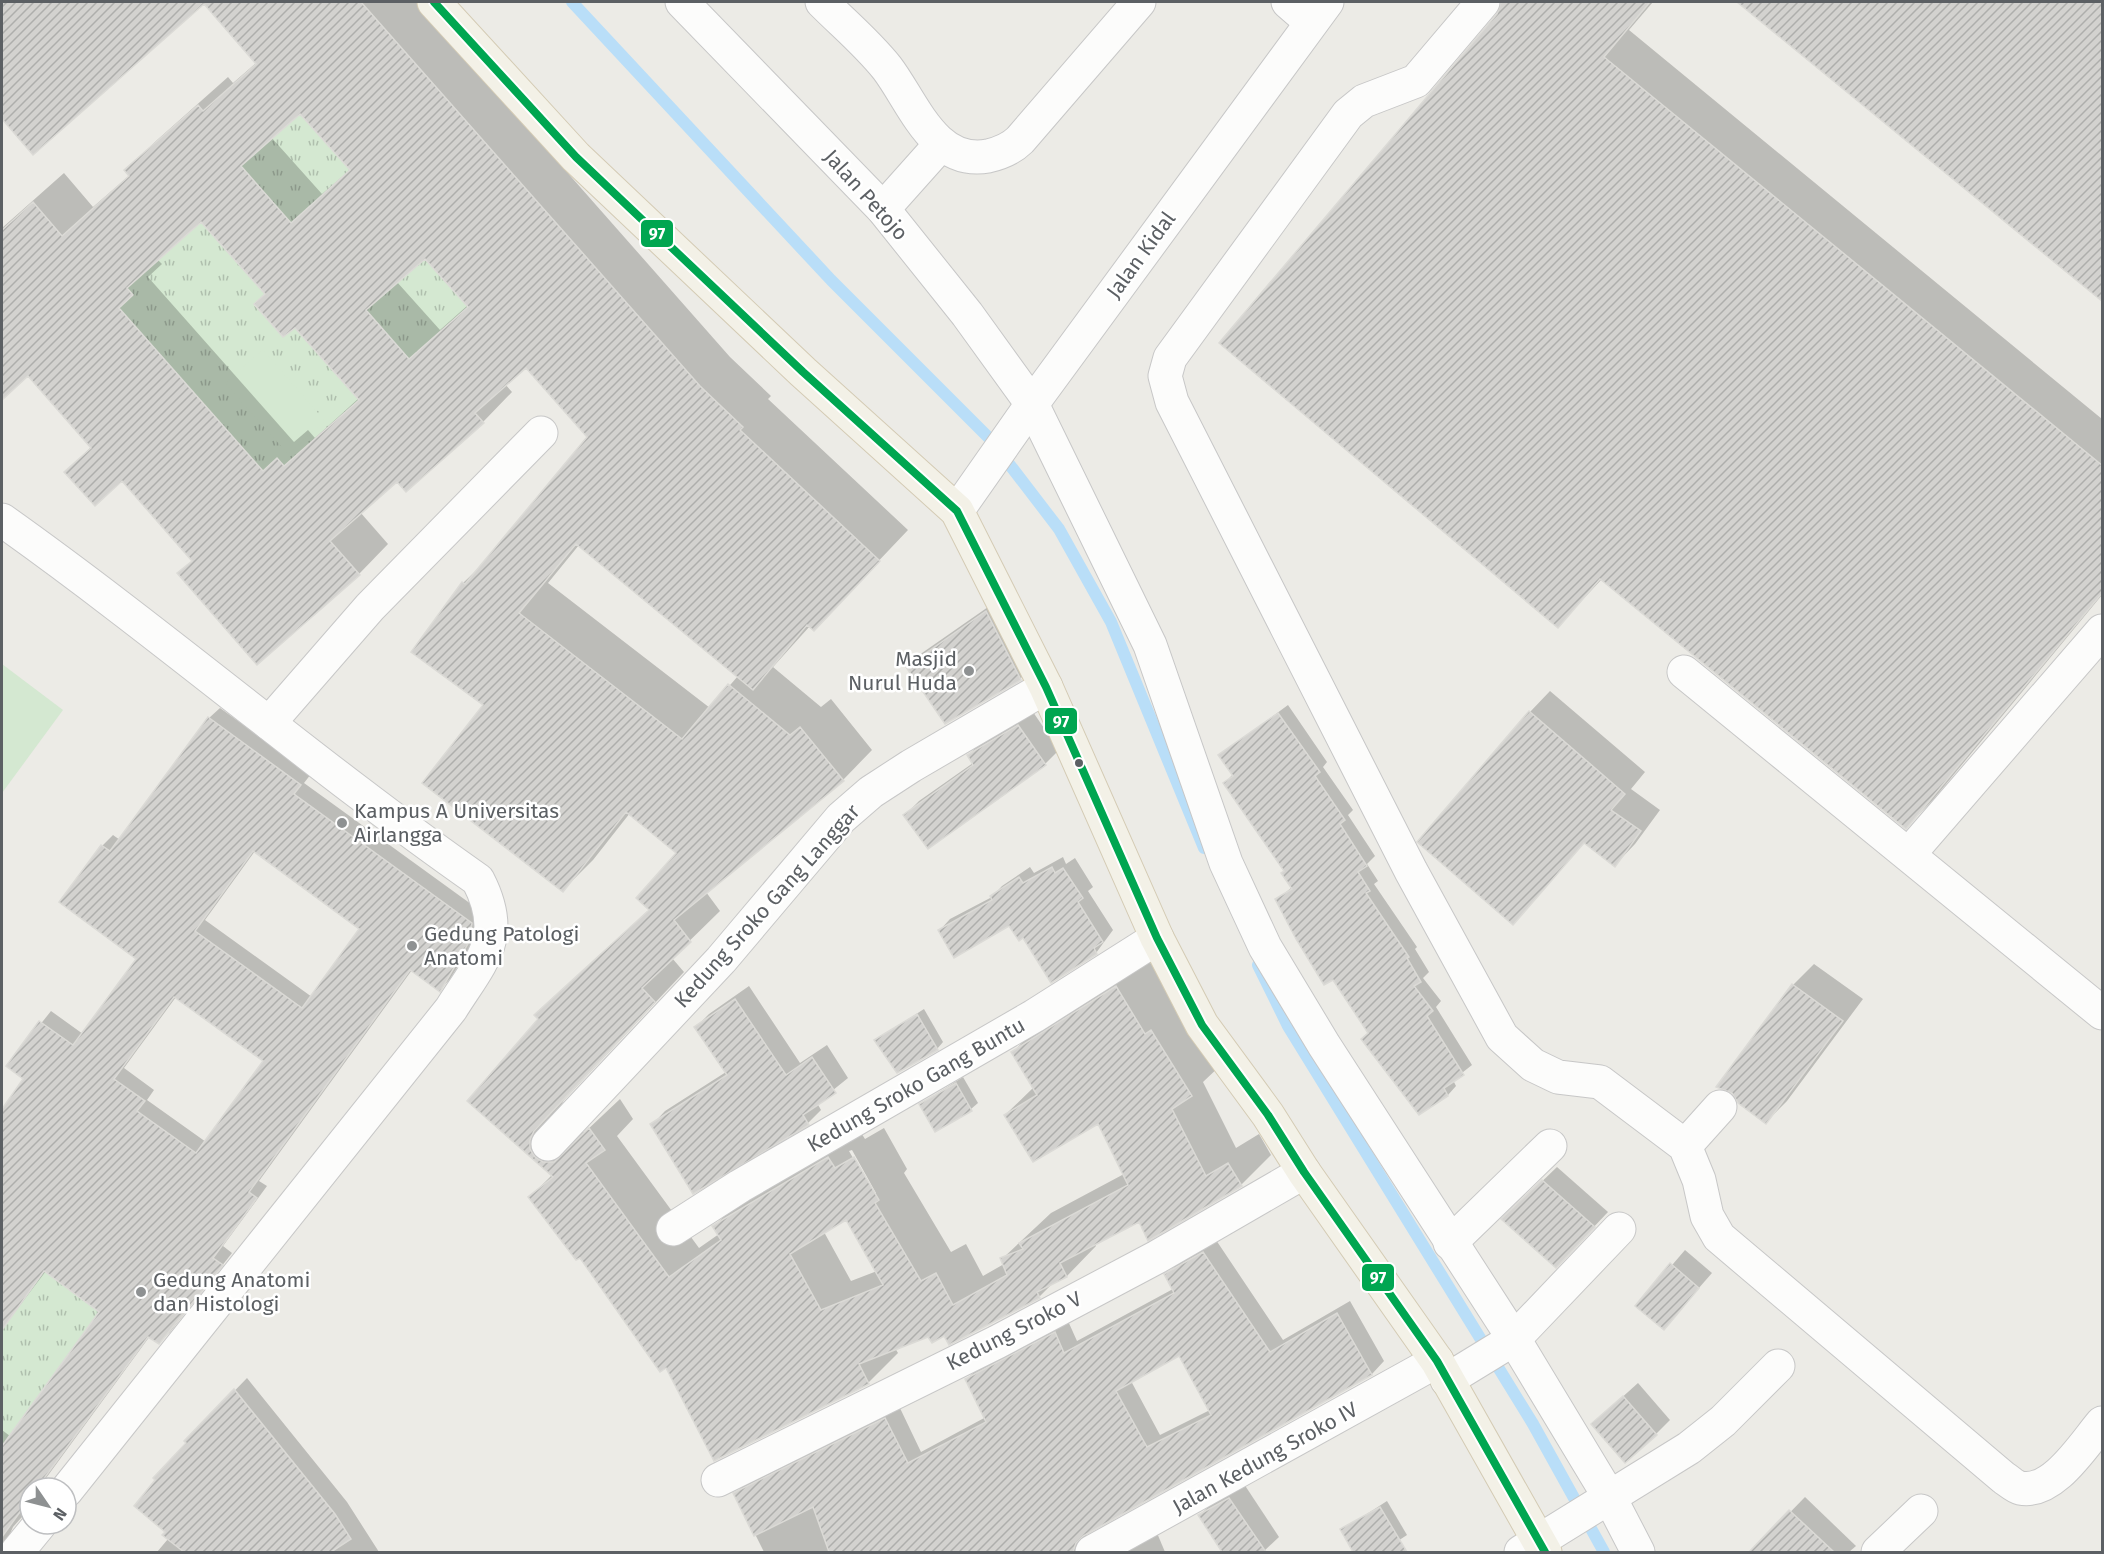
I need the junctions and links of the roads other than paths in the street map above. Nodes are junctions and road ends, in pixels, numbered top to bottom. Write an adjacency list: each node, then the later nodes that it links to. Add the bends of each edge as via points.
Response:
1 (434, 2): 11 (main road, via 576,157)
2 (682, 2): 8 (street, Jalan Petojo)
3 (822, 2): 7 (street, via 866,43)
4 (1139, 2): 7 (street, via 1012,148 973,156)
5 (1483, 2): 23 (street, via 1416,81 1364,102 1348,114 1170,358 1166,376 1182,423 1411,871 1502,1037 1533,1065 1558,1077 1600,1082)
6 (1309, 8): 9 (street, Jalan Kidal)
7 (941, 144): 8 (street)
8 (883, 209): 9 (street, Jalan Petojo, via 967,314)
9 (1025, 414): 11 (street, Jalan Kidal); 27 (street, Jalan Petojo, via 1150,645 1226,863 1265,947)
10 (541, 433): 16 (street, via 370,607)
11 (957, 511): 15 (main road)
12 (2, 520): 16 (street)
13 (2103, 631): 17 (street)
14 (1684, 672): 17 (street)
15 (1046, 687): 18 (main road); 21 (street, Kedung Sroko Gang Langgar, via 911,766 841,818 721,960)
16 (269, 723): 32 (street, via 411,834 478,880 493,929 486,953 451,1009)
17 (1909, 854): 19 (street)
18 (1157, 939): 24 (main road, via 1202,1025); 25 (street, Kedung Sroko Gang Buntu)
19 (2103, 1013)
20 (1720, 1107): 23 (street)
21 (548, 1144)
22 (1550, 1146): 27 (street)
23 (1685, 1146): 31 (street, via 1699,1180 1707,1216 1719,1238 2004,1478 2020,1488 2041,1486 2057,1477)
24 (1304, 1172): 30 (main road); 33 (street, Kedung Sroko V, via 1157,1257 996,1342)
25 (673, 1229)
26 (1618, 1229): 28 (street, Jalan Kedung Sroko IV)
27 (1450, 1243): 28 (street, Jalan Petojo)
28 (1507, 1344): 30 (street, Jalan Kedung Sroko IV); 34 (street, Jalan Petojo)
29 (1778, 1366): 34 (street, via 1723,1421 1689,1448)
30 (1448, 1371): 37 (main road); 39 (street, Jalan Kedung Sroko IV)
31 (2103, 1423)
32 (78, 1476)
33 (718, 1480)
34 (1605, 1501): 37 (street); 40 (street, Jalan Petojo)
35 (1921, 1511): 41 (street)
36 (30, 1536): 38 (street)
37 (1541, 1544)
38 (17, 1552)
39 (1092, 1552)
40 (1638, 1552)
41 (1878, 1552)

